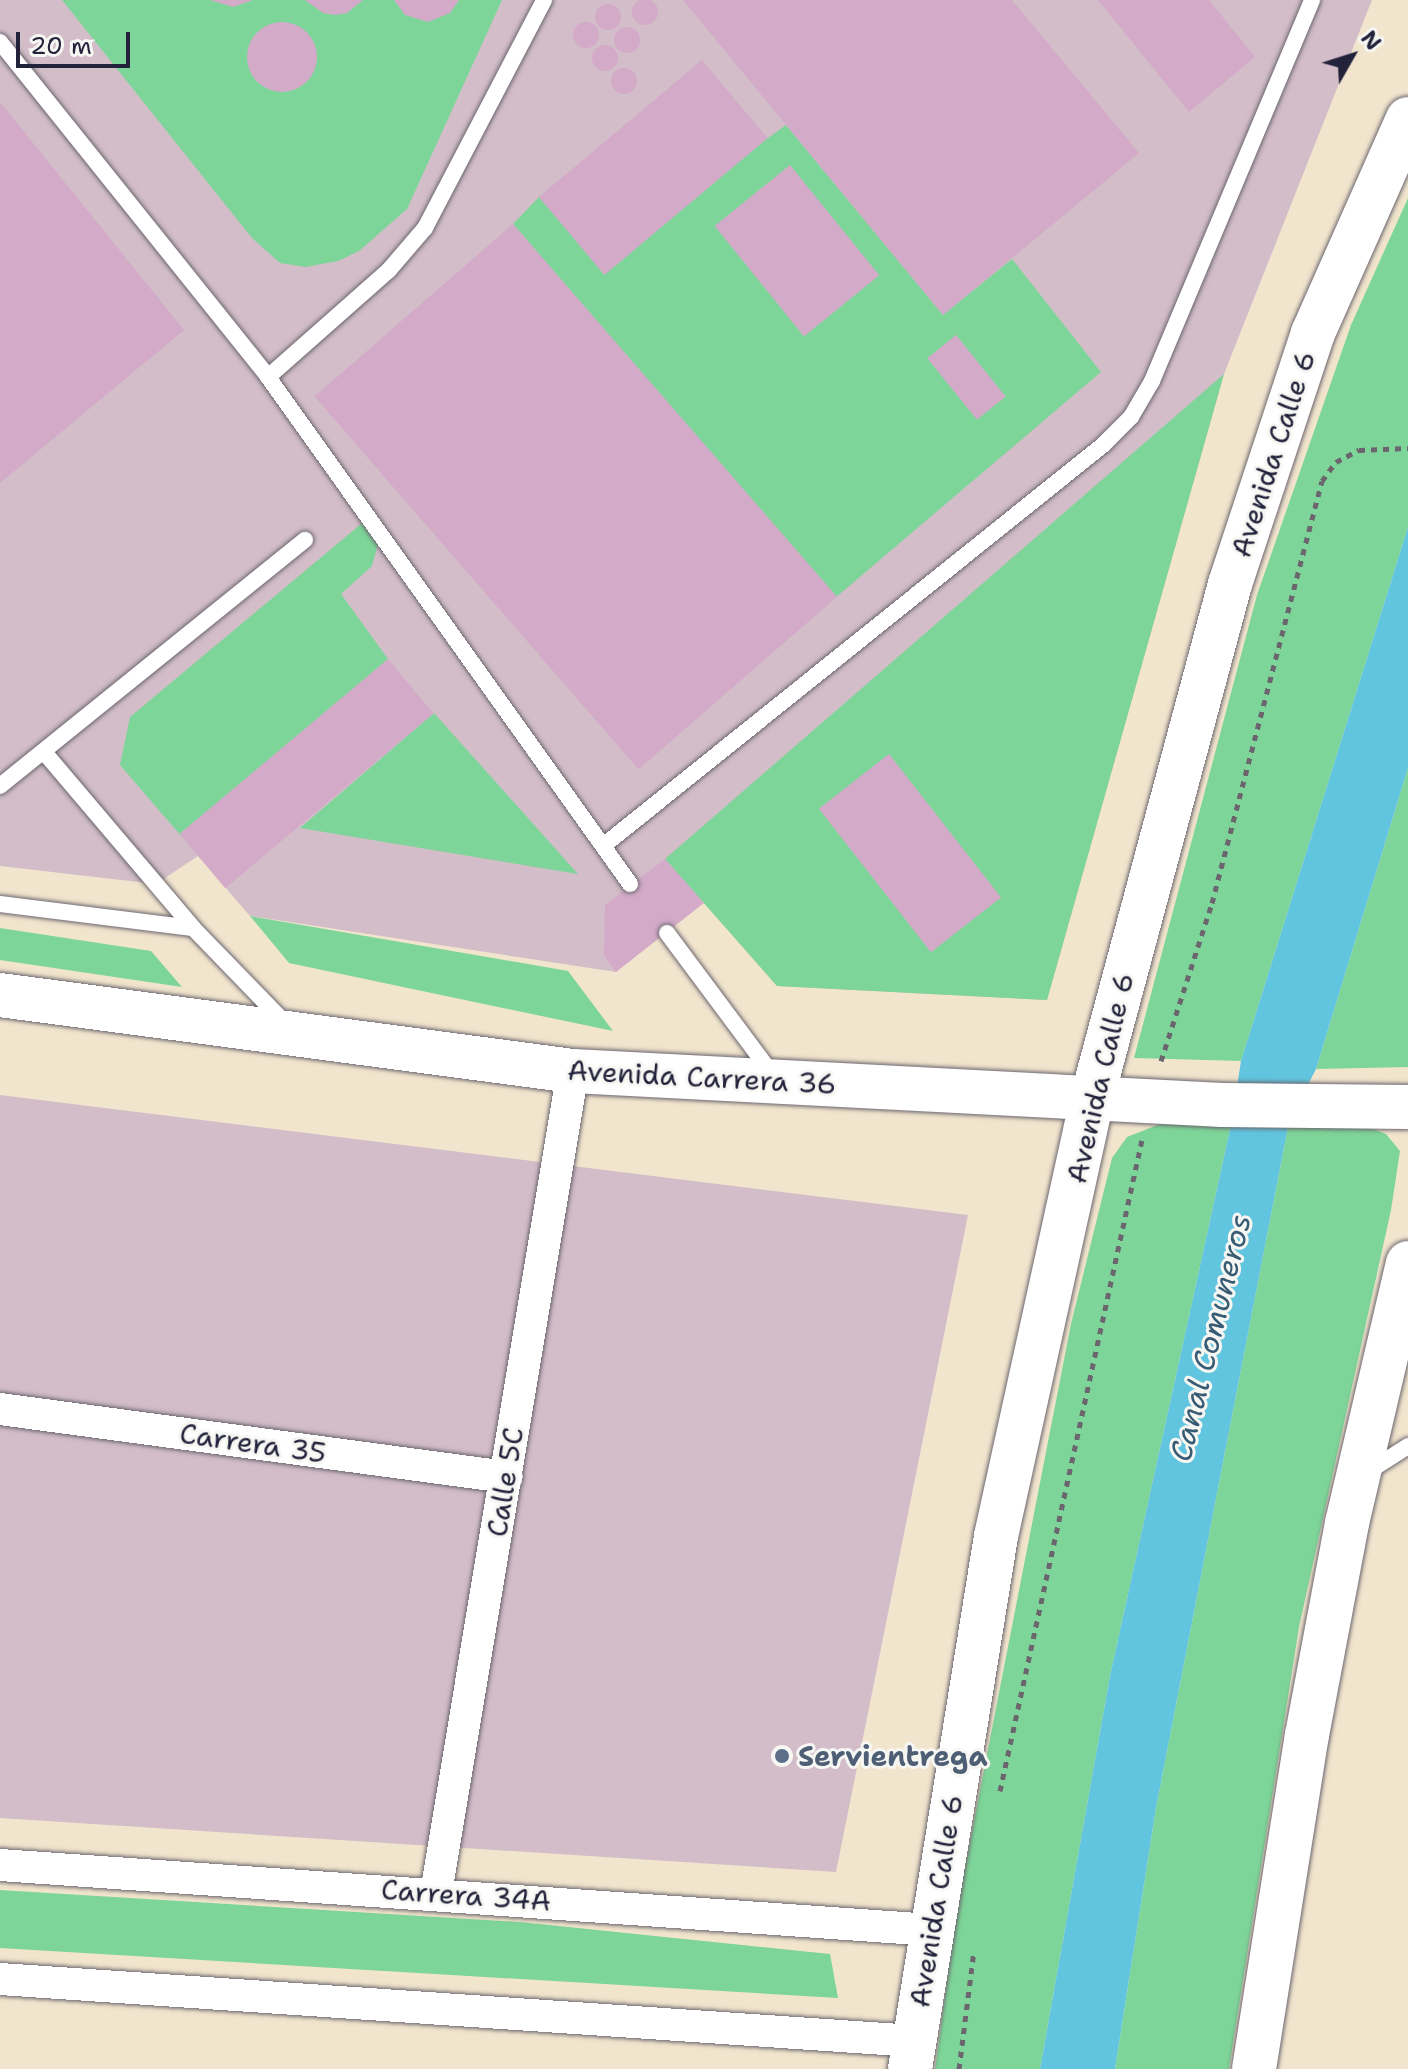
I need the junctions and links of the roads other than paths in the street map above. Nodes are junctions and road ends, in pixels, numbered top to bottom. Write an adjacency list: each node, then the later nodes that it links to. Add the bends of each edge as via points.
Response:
1 (544, 0): 5 (lane, via 425,228 389,270)
2 (1312, 0): 9 (lane, via 1152,381 1131,417 1103,445)
3 (0, 42): 5 (lane)
4 (1408, 119): 18 (main road, Avenida Calle 6, via 1313,333 1230,584)
5 (268, 377): 9 (lane)
6 (305, 540): 7 (lane)
7 (44, 752): 8 (lane); 12 (lane)
8 (0, 786)
9 (603, 846): 10 (lane)
10 (630, 884)
11 (0, 904): 12 (lane)
12 (193, 928): 15 (lane)
13 (667, 933): 17 (lane)
14 (0, 995): 15 (main road, Avenida Carrera 36)
15 (297, 1035): 16 (main road, Avenida Carrera 36)
16 (573, 1071): 17 (main road, Avenida Carrera 36); 23 (street, Calle 5C)
17 (777, 1082): 18 (main road, Avenida Carrera 36)
18 (1092, 1098): 19 (main road, Avenida Carrera 36); 27 (main road, Avenida Calle 6, via 996,1536)
19 (1408, 1107)
20 (1408, 1263): 24 (main road)
21 (0, 1409): 23 (street, Carrera 35)
22 (1408, 1446): 24 (lane)
23 (506, 1477): 26 (street, Calle 5C)
24 (1358, 1478): 30 (main road, via 1307,1735)
25 (0, 1865): 26 (street, Carrera 34A)
26 (436, 1893): 27 (street, Carrera 34A)
27 (931, 1930): 29 (main road, Avenida Calle 6)
28 (0, 1979): 29 (street)
29 (912, 2055)
30 (1254, 2069)

